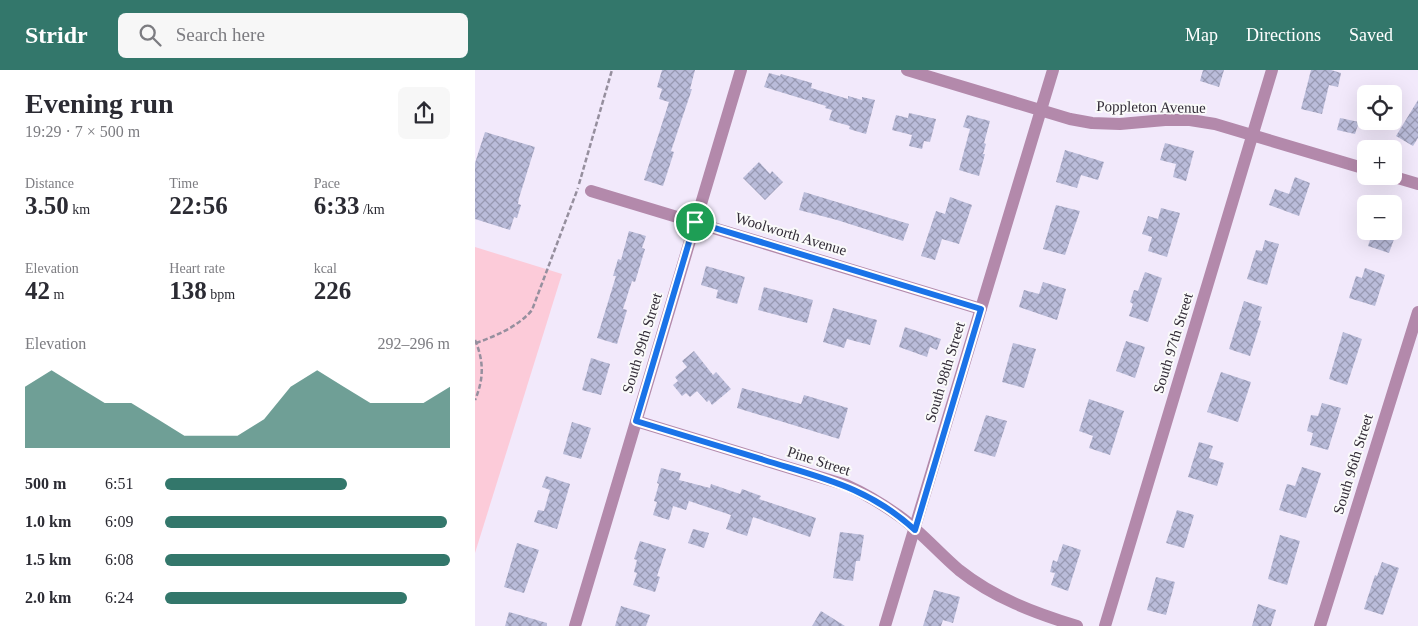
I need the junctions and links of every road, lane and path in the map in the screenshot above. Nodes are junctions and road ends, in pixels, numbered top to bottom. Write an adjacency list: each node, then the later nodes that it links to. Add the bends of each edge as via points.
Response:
1 (612, 70): 11 (path)
2 (741, 70): 13 (street, South 99th Street)
3 (907, 70): 6 (street, Poppleton Avenue)
4 (1053, 70): 6 (street, South 98th Street)
5 (1272, 70): 7 (street, South 97th Street)
6 (1041, 110): 7 (street, Poppleton Avenue, via 1092,123 1191,120); 14 (street, South 98th Street)
7 (1253, 134): 8 (street, Poppleton Avenue); 23 (street, South 97th Street)
8 (1357, 166)
9 (1402, 179): 10 (street)
10 (1418, 184)
11 (578, 188): 12 (path); 16 (path, via 532,310 506,330)
12 (591, 192): 13 (street, Woolworth Avenue)
13 (695, 222): 14 (street, Woolworth Avenue); 18 (street, South 99th Street)
14 (981, 309): 19 (street, South 98th Street)
15 (1418, 312): 24 (street, South 96th Street)
16 (476, 342): 17 (path, via 482,373)
17 (475, 400)
18 (636, 421): 19 (street, Pine Street, via 846,485 879,502); 20 (street, South 99th Street)
19 (915, 530): 21 (street, South 98th Street); 22 (street, Pine Street, via 960,570 996,594)
20 (575, 626)
21 (885, 626)
22 (1077, 626)
23 (1105, 626)
24 (1319, 626)

